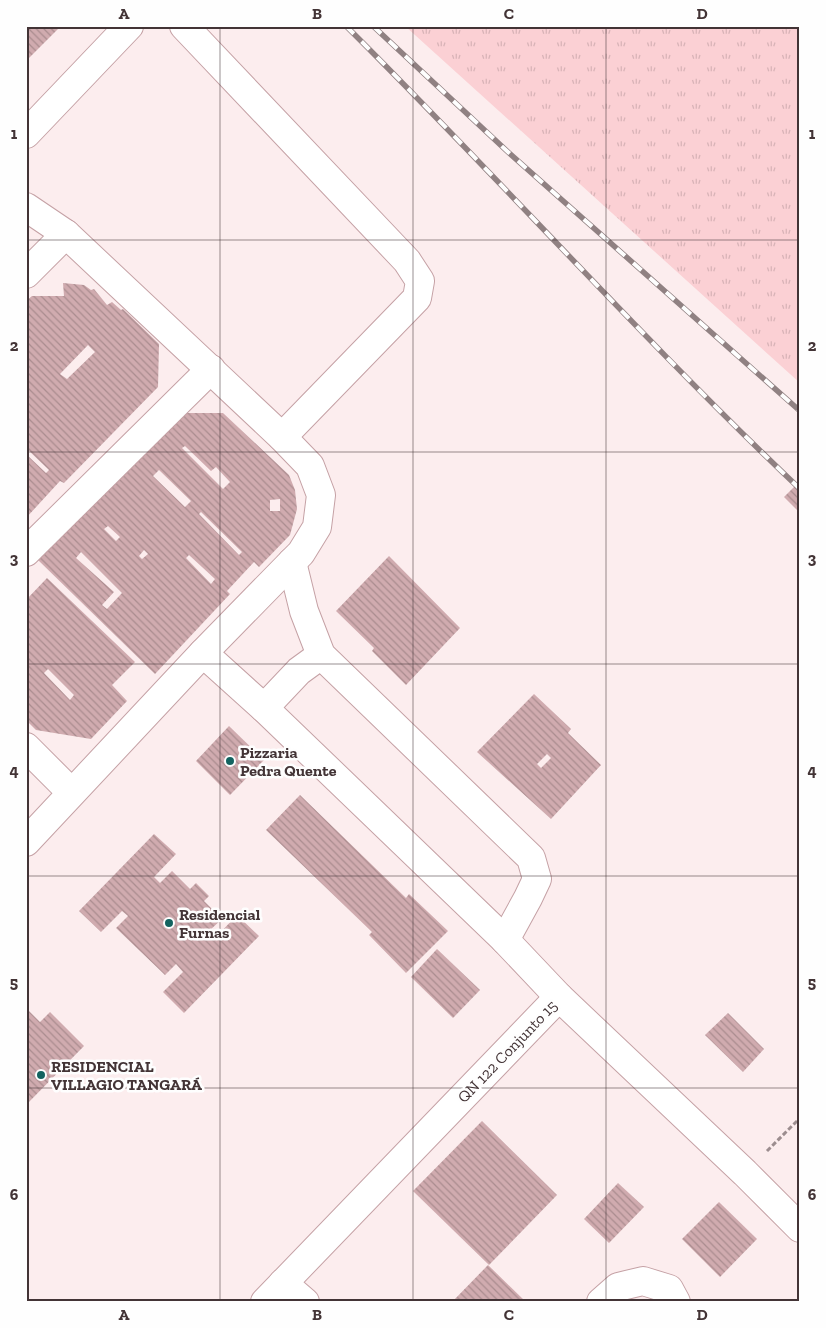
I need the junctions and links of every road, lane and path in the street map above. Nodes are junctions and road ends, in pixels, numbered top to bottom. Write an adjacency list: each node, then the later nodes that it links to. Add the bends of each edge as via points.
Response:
1 (129, 26): 3 (street)
2 (184, 26): 8 (street, via 407,260 420,281 417,298)
3 (26, 134)
4 (26, 207): 5 (street)
5 (66, 234): 6 (street); 7 (street)
6 (26, 274)
7 (211, 368): 8 (street); 9 (street)
8 (282, 437): 10 (street, via 310,466 321,495 318,527)
9 (26, 552)
10 (292, 562): 11 (street); 12 (street, via 304,611)
11 (203, 653): 13 (street); 15 (street)
12 (321, 655): 13 (street, via 299,671); 17 (street, via 531,858 537,879)
13 (264, 708): 17 (street)
14 (26, 747): 15 (street)
15 (71, 792): 16 (street)
16 (26, 842)
17 (505, 940): 18 (street)
18 (559, 997): 20 (street, QN 122 Conjunto 15); 22 (street, QN 122 Conjunto 15)
19 (800, 1118): 20 (path)
20 (745, 1173): 21 (street, QN 122 Conjunto 15)
21 (800, 1228)
22 (274, 1292): 23 (street)
23 (304, 1302)
24 (600, 1302): 25 (street, via 618,1287 643,1281 669,1289)
25 (676, 1302)

